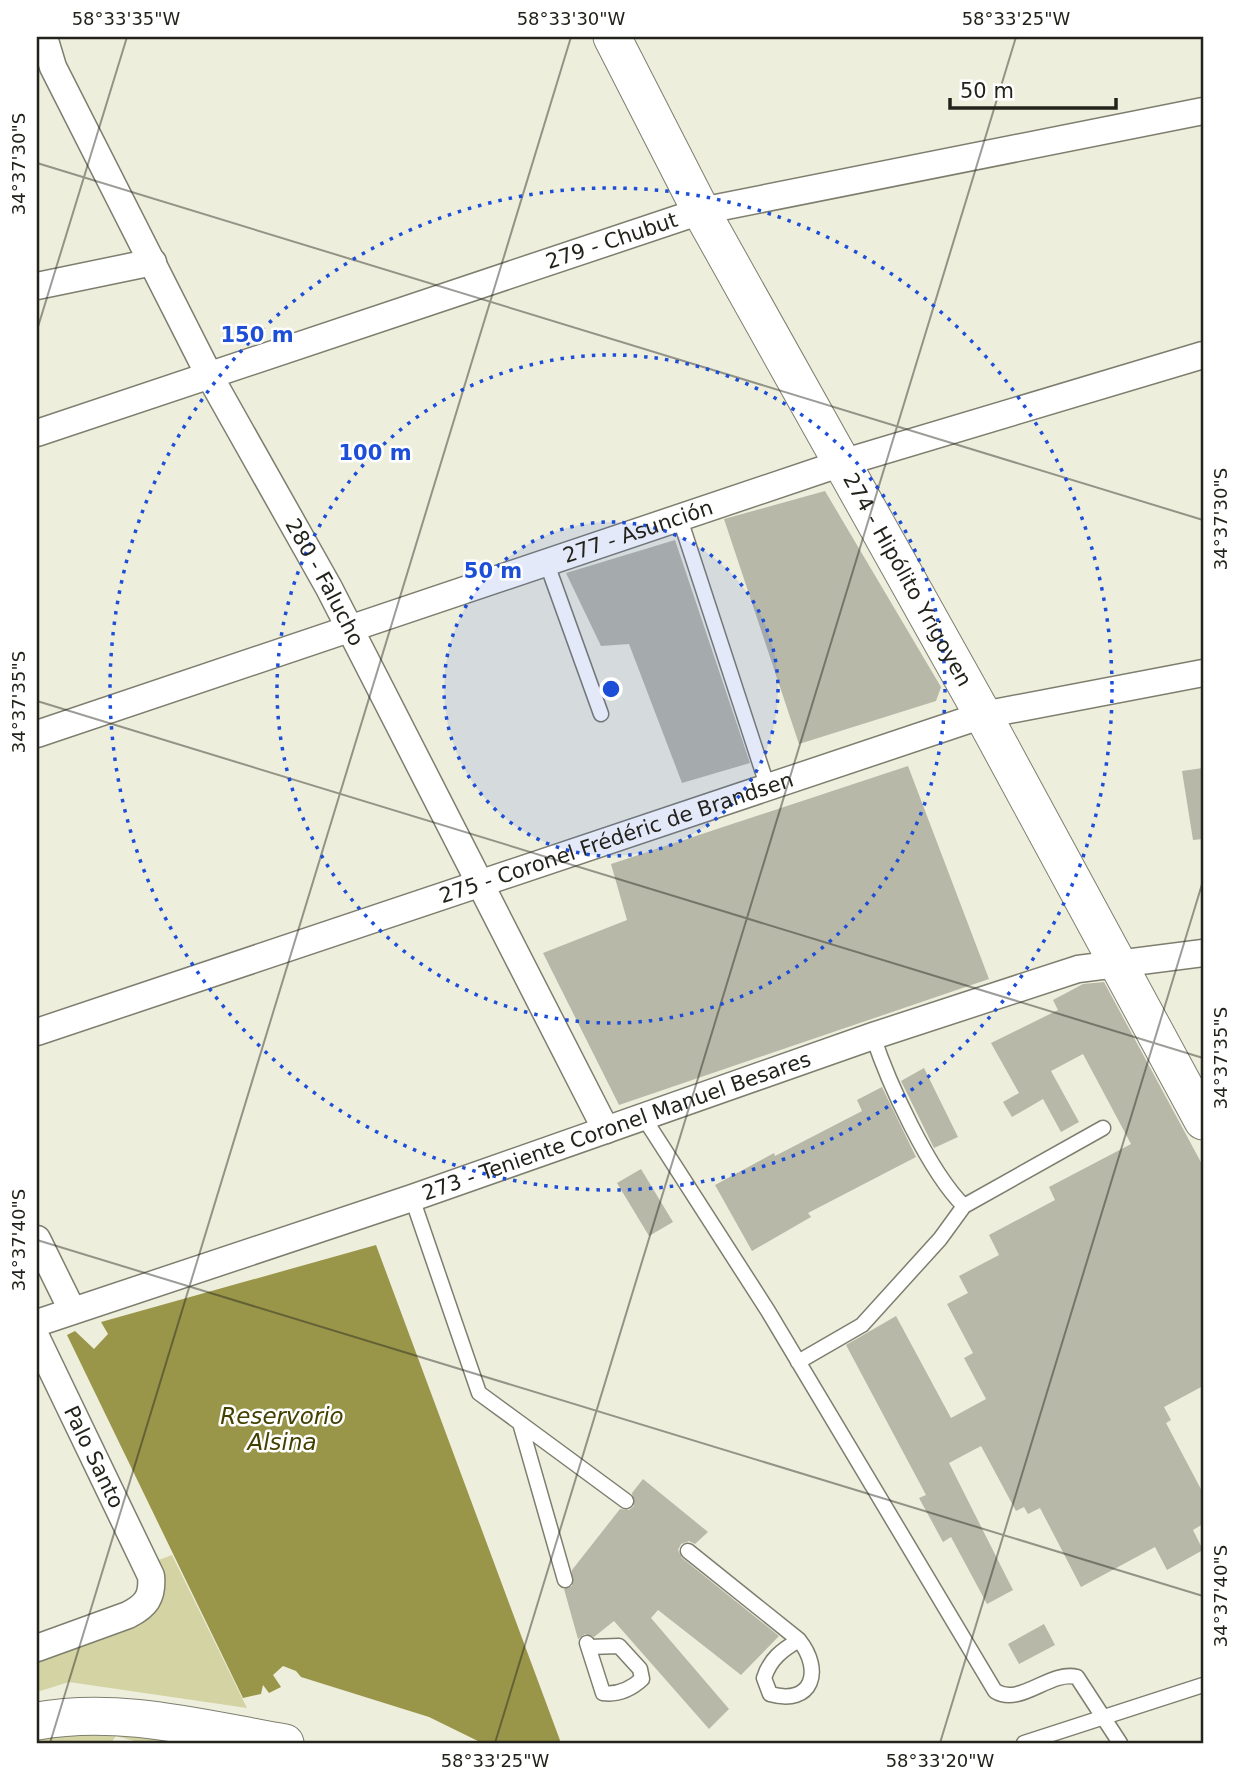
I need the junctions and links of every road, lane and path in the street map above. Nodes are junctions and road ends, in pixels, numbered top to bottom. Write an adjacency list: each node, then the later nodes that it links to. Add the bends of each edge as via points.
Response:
1 (44, 37): 5 (street, 280 - Falucho, via 52,67)
2 (612, 37): 4 (street, 274 - Hipólito Yrigoyen)
3 (1203, 111): 4 (street, 279 - Chubut)
4 (701, 211): 8 (street, 279 - Chubut); 10 (street, 274 - Hipólito Yrigoyen)
5 (152, 262): 6 (street); 8 (street, 280 - Falucho)
6 (37, 286)
7 (1203, 355): 10 (street, 277 - Asunción)
8 (209, 375): 9 (street, 279 - Chubut); 13 (street, 280 - Falucho)
9 (37, 433)
10 (842, 463): 11 (street, 277 - Asunción); 16 (street, 274 - Hipólito Yrigoyen)
11 (680, 519): 12 (street, 277 - Asunción); 18 (lane)
12 (547, 564): 13 (street, 277 - Asunción); 15 (lane)
13 (348, 632): 17 (street, 277 - Asunción); 19 (street, 280 - Falucho)
14 (1203, 673): 16 (street, 275 - Coronel Frédéric de Brandsen)
15 (601, 714)
16 (983, 715): 18 (street, 275 - Coronel Frédéric de Brandsen); 21 (street, 274 - Hipólito Yrigoyen)
17 (37, 734)
18 (768, 788): 19 (street, 275 - Coronel Frédéric de Brandsen)
19 (478, 884): 22 (street, 275 - Coronel Frédéric de Brandsen); 27 (street, 280 - Falucho)
20 (1203, 953): 21 (street, 273 - Teniente Coronel Manuel Besares)
21 (1118, 963): 23 (street, 273 - Teniente Coronel Manuel Besares, via 1078,969); 25 (street, 274 - Hipólito Yrigoyen)
22 (37, 1032)
23 (873, 1036): 24 (street, 273 - Teniente Coronel Manuel Besares); 29 (lane, via 886,1075 944,1183)
24 (645, 1118): 27 (street, 273 - Teniente Coronel Manuel Besares); 34 (lane)
25 (1203, 1121)
26 (1103, 1128): 29 (lane)
27 (606, 1130): 28 (street, 273 - Teniente Coronel Manuel Besares)
28 (412, 1198): 31 (street, 273 - Teniente Coronel Manuel Besares); 35 (lane, via 479,1392)
29 (964, 1206): 34 (lane, via 862,1325)
30 (37, 1238): 31 (street)
31 (72, 1310): 32 (street, 273 - Teniente Coronel Manuel Besares)
32 (37, 1323)
33 (37, 1339): 40 (street, Palo Santo, via 151,1576 150,1598 141,1608)
34 (798, 1362): 42 (lane, via 995,1691 1012,1696 1068,1675 1077,1677)
35 (520, 1423): 36 (lane); 38 (lane)
36 (626, 1501)
37 (688, 1551): 39 (lane)
38 (565, 1580)
39 (799, 1640)
40 (37, 1648)
41 (1203, 1685): 42 (lane)
42 (1102, 1717): 45 (lane); 46 (lane)
43 (37, 1721): 44 (street, via 119,1715)
44 (285, 1743)
45 (1024, 1743)
46 (1120, 1743)

